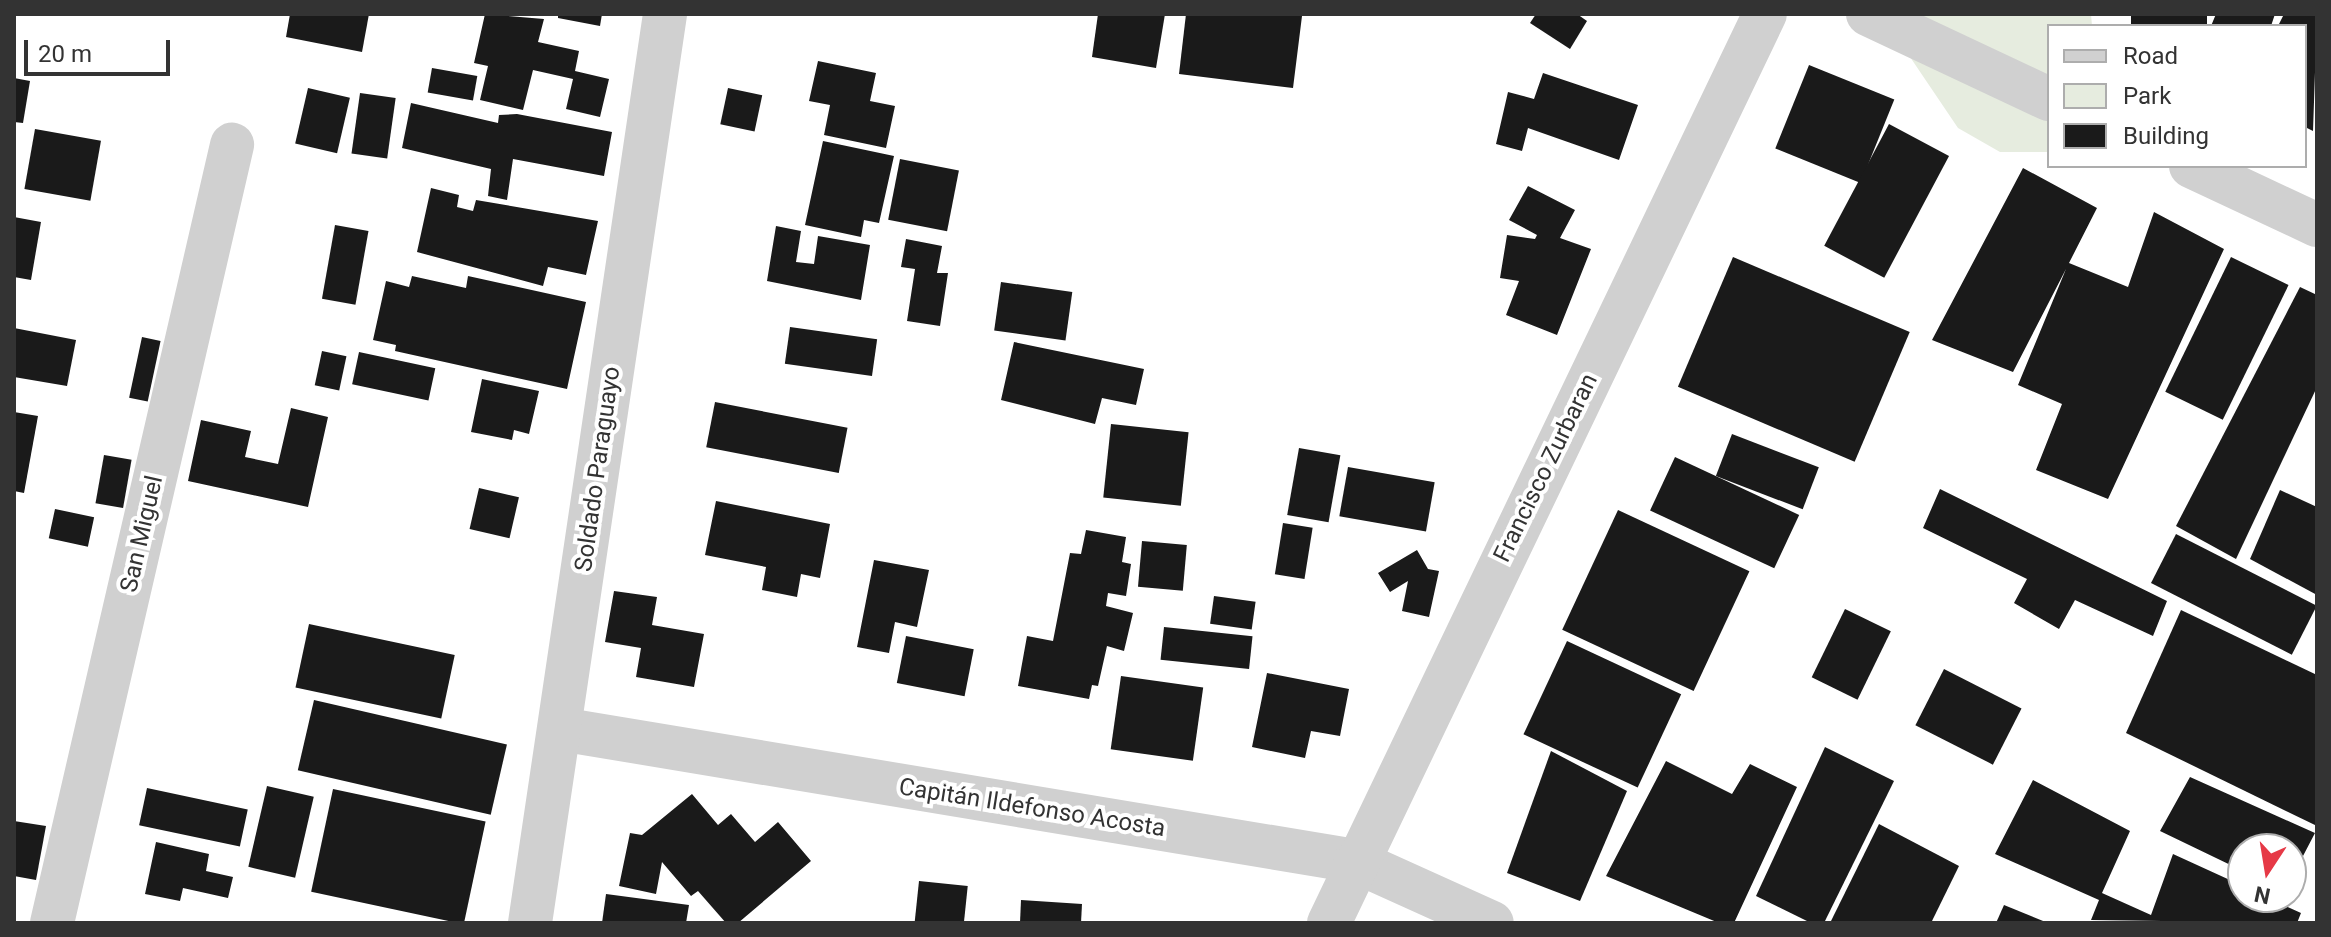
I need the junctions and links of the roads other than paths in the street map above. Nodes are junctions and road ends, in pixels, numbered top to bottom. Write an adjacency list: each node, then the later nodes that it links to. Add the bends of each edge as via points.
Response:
1 (665, 14): 8 (street, Soldado Paraguayo)
2 (1765, 14): 9 (street, Francisco Zurbaran)
3 (1868, 14): 4 (street)
4 (2047, 98)
5 (232, 145): 10 (street, San Miguel)
6 (2195, 168): 7 (street)
7 (2317, 225)
8 (560, 729): 9 (street, Capitán Ildefonso Acosta); 11 (street, Soldado Paraguayo)
9 (1355, 861): 12 (street, Francisco Zurbaran); 13 (street, Capitán Ildefonso Acosta)
10 (52, 923)
11 (530, 923)
12 (1329, 923)
13 (1492, 923)

